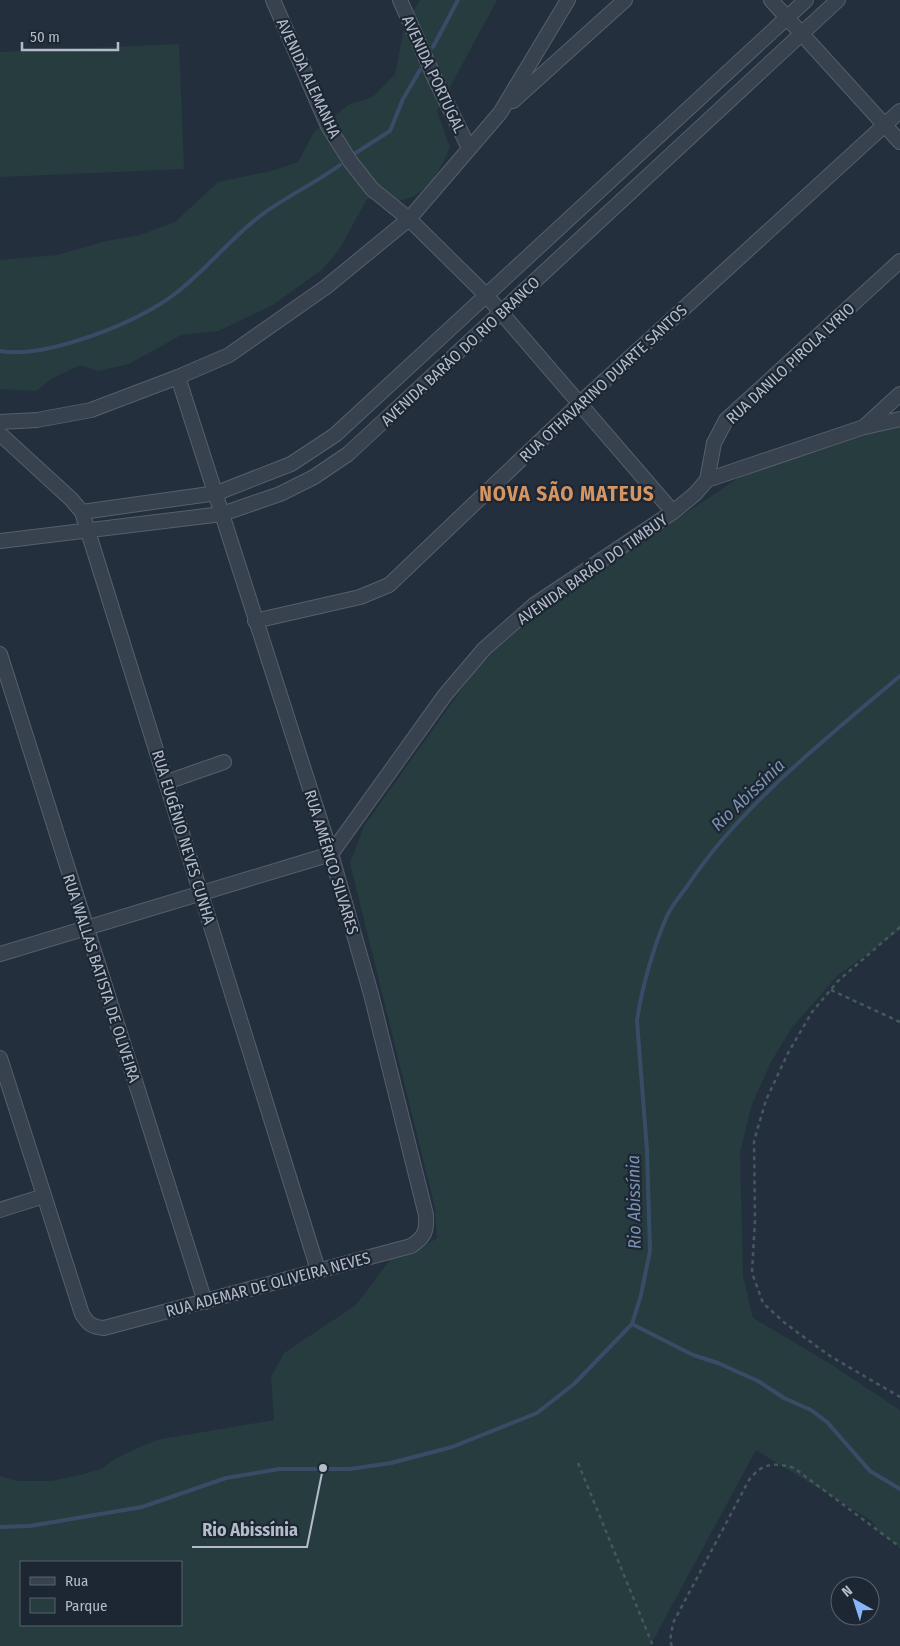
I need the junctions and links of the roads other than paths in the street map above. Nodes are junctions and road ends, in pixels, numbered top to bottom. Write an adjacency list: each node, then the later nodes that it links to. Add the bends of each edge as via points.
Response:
1 (273, 0): 15 (street, AVENIDA ALEMANHA, via 328,126 372,189)
2 (400, 0): 14 (street, AVENIDA PORTUGAL)
3 (568, 0): 11 (street)
4 (625, 0): 11 (street)
5 (771, 0): 8 (street)
6 (806, 0): 8 (street, AVENIDA BARÃO DO RIO BRANCO)
7 (838, 0): 9 (street, AVENIDA BARÃO DO RIO BRANCO)
8 (787, 17): 9 (street); 17 (street, AVENIDA BARÃO DO RIO BRANCO)
9 (802, 33): 12 (street); 18 (street, AVENIDA BARÃO DO RIO BRANCO)
10 (900, 111): 12 (street, RUA OTHAVARINO DUARTE SANTOS)
11 (500, 113): 14 (street)
12 (884, 125): 13 (street); 21 (street, RUA OTHAVARINO DUARTE SANTOS)
13 (900, 142)
14 (469, 148): 15 (street)
15 (409, 219): 17 (street, AVENIDA ALEMANHA); 19 (street, via 272,327 229,355)
16 (900, 260): 28 (street, RUA DANILO PIROLA LYRIO, via 726,420 714,443)
17 (486, 295): 18 (street, AVENIDA ALEMANHA); 26 (street, AVENIDA BARÃO DO RIO BRANCO)
18 (502, 313): 21 (street, AVENIDA ALEMANHA); 27 (street, AVENIDA BARÃO DO RIO BRANCO)
19 (178, 377): 23 (street, via 91,410 37,420); 29 (street, RUA AMÉRICO SILVARES)
20 (900, 394): 24 (street, AVENIDA BARÃO DO TIMBUY)
21 (579, 404): 31 (street, AVENIDA ALEMANHA); 35 (street, RUA OTHAVARINO DUARTE SANTOS, via 389,586 360,597)
22 (900, 419): 24 (street)
23 (0, 422)
24 (864, 427): 28 (street, AVENIDA BARÃO DO TIMBUY)
25 (0, 434): 30 (street, RUA EUGÊNIO NEVES CUNHA)
26 (335, 435): 27 (street); 29 (street, AVENIDA BARÃO DO RIO BRANCO, via 291,464)
27 (348, 454): 32 (street, AVENIDA BARÃO DO RIO BRANCO, via 314,477 280,494)
28 (707, 480): 31 (street, AVENIDA BARÃO DO TIMBUY)
29 (217, 493): 30 (street, AVENIDA BARÃO DO RIO BRANCO); 32 (street, RUA AMÉRICO SILVARES)
30 (82, 512): 33 (street, RUA EUGÊNIO NEVES CUNHA)
31 (673, 512): 39 (street, AVENIDA BARÃO DO TIMBUY, via 534,605 484,649 445,696)
32 (222, 514): 33 (street, AVENIDA BARÃO DO RIO BRANCO); 35 (street, RUA AMÉRICO SILVARES)
33 (88, 530): 34 (street, AVENIDA BARÃO DO RIO BRANCO); 38 (street, RUA EUGÊNIO NEVES CUNHA)
34 (0, 540)
35 (255, 621): 39 (street, RUA AMÉRICO SILVARES)
36 (0, 654): 41 (street, RUA WALLAS BATISTA DE OLIVEIRA)
37 (224, 762): 38 (street)
38 (167, 782): 40 (street, RUA EUGÊNIO NEVES CUNHA)
39 (331, 854): 40 (street); 46 (street, RUA AMÉRICO SILVARES, via 371,994)
40 (202, 893): 41 (street); 47 (street, RUA EUGÊNIO NEVES CUNHA)
41 (85, 927): 42 (street); 48 (street, RUA WALLAS BATISTA DE OLIVEIRA)
42 (0, 954)
43 (0, 1058): 44 (street)
44 (44, 1196): 45 (street); 48 (street, RUA ADEMAR DE OLIVEIRA NEVES, via 82,1314 89,1325 104,1328)
45 (0, 1210)
46 (426, 1215): 47 (street, RUA ADEMAR DE OLIVEIRA NEVES, via 427,1230 422,1239 411,1246)
47 (318, 1270): 48 (street, RUA ADEMAR DE OLIVEIRA NEVES)
48 (205, 1302)

